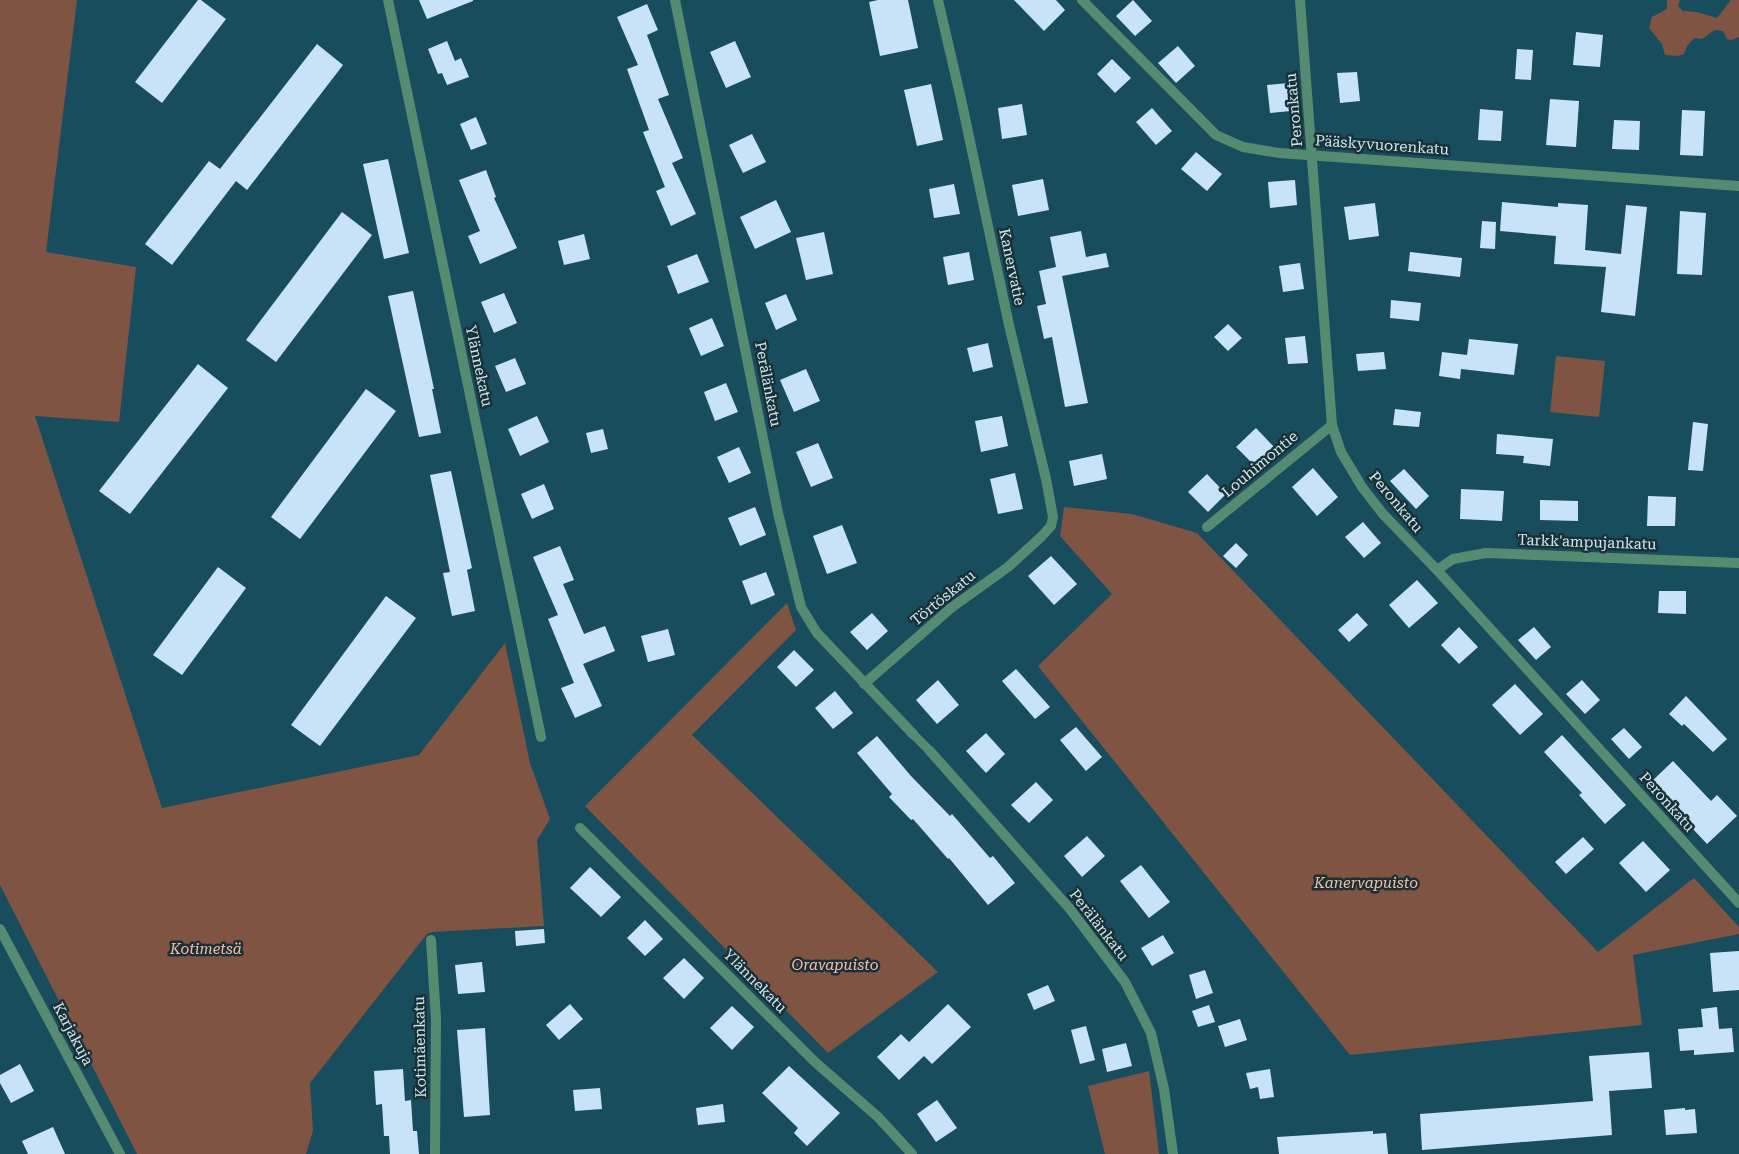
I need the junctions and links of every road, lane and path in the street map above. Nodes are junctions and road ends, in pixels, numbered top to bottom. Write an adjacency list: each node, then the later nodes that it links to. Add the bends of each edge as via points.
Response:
1 (388, 0): 15 (street, Ylännekatu)
2 (674, 0): 13 (street, Perälänkatu, via 778,514 801,607 817,633)
3 (938, 0): 10 (street, Kanervatie, via 1046,479 1053,517 1051,526)
4 (1082, 0): 6 (street, Pääskyvuorenkatu, via 1216,135 1243,147 1279,154)
5 (1300, 0): 6 (street, Peronkatu)
6 (1313, 155): 7 (street, Pääskyvuorenkatu); 8 (street, Peronkatu)
7 (1739, 186)
8 (1332, 425): 9 (street, Louhimontie); 12 (street, Peronkatu, via 1341,452 1362,487 1383,514)
9 (1207, 527)
10 (1041, 537): 13 (street, Törtöskatu)
11 (1739, 562): 12 (street, Tarkk'ampujankatu, via 1486,553 1452,559)
12 (1437, 570): 18 (street, Peronkatu)
13 (864, 684): 14 (street, Perälänkatu)
14 (913, 734): 16 (lane)
15 (541, 737)
16 (930, 751): 24 (street, Perälänkatu, via 1070,909 1124,982 1154,1042)
17 (580, 828): 23 (street, Ylännekatu)
18 (1739, 903)
19 (0, 929): 21 (street, Karjakuja)
20 (431, 940): 22 (street, Kotimäenkatu, via 436,1018)
21 (120, 1154)
22 (436, 1154)
23 (912, 1154)
24 (1173, 1154)

